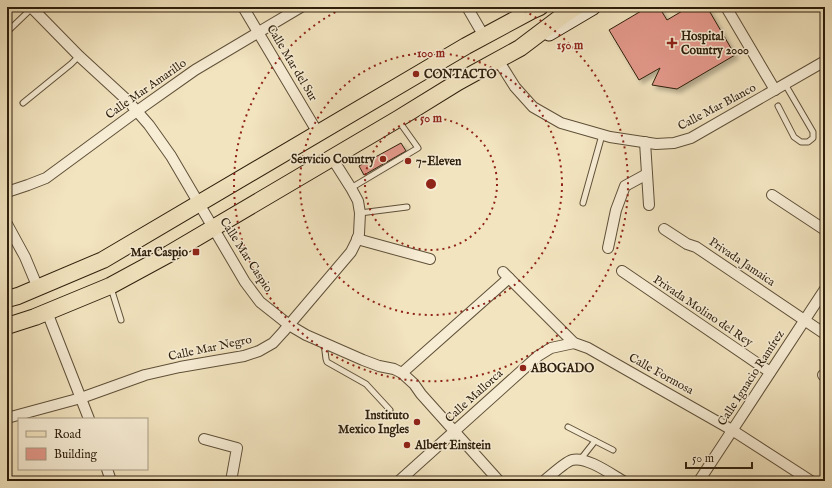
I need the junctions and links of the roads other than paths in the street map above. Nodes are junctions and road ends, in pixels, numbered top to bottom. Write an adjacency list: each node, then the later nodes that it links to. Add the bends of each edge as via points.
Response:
1 (32, 7): 9 (lane); 14 (street, Calle Mar Caspio)
2 (243, 7): 11 (street, Calle Mar del Sur)
3 (301, 7): 11 (street, Calle Mar Amarillo)
4 (467, 7): 10 (street)
5 (576, 7): 13 (main road)
6 (593, 7): 13 (main road)
7 (726, 7): 18 (street)
8 (533, 8): 10 (main road, via 510,16); 12 (main road)
9 (7, 32)
10 (481, 32): 12 (main road, via 470,39)
11 (259, 33): 21 (street, Calle Mar Amarillo, via 195,70); 23 (street, Calle Mar del Sur)
12 (466, 46): 23 (main road)
13 (520, 48): 15 (main road)
14 (79, 56): 19 (lane); 21 (street, Calle Mar Caspio)
15 (498, 60): 22 (main road); 24 (street, Calle Mar Blanco, via 515,87 533,107 561,123)
16 (825, 61): 17 (street, Calle Mar Blanco)
17 (786, 84): 18 (street, Calle Mar Blanco); 20 (lane, via 813,132 813,138 808,142 801,142 794,137)
18 (775, 90): 25 (street, Calle Mar Blanco, via 691,138 674,143)
19 (23, 103)
20 (778, 106)
21 (137, 111): 29 (street, Calle Mar Amarillo, via 46,178); 32 (street, Calle Mar Caspio, via 171,156)
22 (398, 119): 26 (main road); 28 (lane, via 418,148)
23 (318, 133): 32 (main road)
24 (602, 135): 25 (street, Calle Mar Blanco); 31 (lane)
25 (645, 142): 27 (street)
26 (332, 158): 28 (street, Calle Mar Negro); 37 (main road)
27 (647, 174): 33 (street); 41 (street, via 625,186 616,210)
28 (351, 188): 35 (street, Calle Mar Negro, via 358,200)
29 (7, 192)
30 (772, 195): 39 (street)
31 (583, 203)
32 (200, 204): 37 (street, Calle Mar Caspio); 45 (main road, via 103,260)
33 (649, 205)
34 (407, 207): 35 (lane)
35 (360, 213): 40 (street, Calle Mar Negro)
36 (7, 224): 45 (street)
37 (213, 229): 44 (main road); 51 (street, Calle Mar Caspio, via 260,302)
38 (664, 229): 50 (street, Privada Jamaica, via 696,247)
39 (825, 230)
40 (357, 239): 42 (street); 51 (street, Calle Mar Negro, via 351,252)
41 (608, 248)
42 (430, 259)
43 (622, 272): 56 (street, Privada Molino del Rey)
44 (110, 286): 48 (main road); 49 (lane)
45 (38, 288): 47 (main road)
46 (825, 289): 50 (street, Calle Ignacio Ramírez)
47 (7, 299)
48 (47, 312): 52 (main road); 58 (street)
49 (121, 320)
50 (805, 320): 53 (street, Privada Jamaica); 56 (street, Calle Ignacio Ramírez)
51 (290, 324): 54 (street, Calle Mar Caspio); 58 (street, Calle Mar Negro, via 273,343 259,351 145,376)
52 (7, 326)
53 (825, 334)
54 (324, 343): 57 (street, Calle Mar Caspio, via 362,360); 59 (lane, via 327,362 366,384)
55 (574, 343): 57 (street, Calle Formosa, via 506,275); 63 (street, Calle Formosa, via 588,348); 64 (street, Calle Mallorca, via 551,348 538,356)
56 (770, 372): 63 (street, Calle Ignacio Ramírez)
57 (402, 373): 64 (street, Calle Mar Caspio)
58 (81, 398): 60 (street, Calle Mar Negro); 61 (street)
59 (390, 410)
60 (7, 418)
61 (89, 418)
62 (568, 427): 66 (lane)
63 (732, 430): 76 (street, Calle Ignacio Ramírez); 77 (street, Calle Formosa)
64 (454, 431): 72 (street, Calle Mallorca); 73 (street, Calle Mar Caspio)
65 (204, 439): 71 (street, via 237,448)
66 (594, 441): 67 (lane); 68 (lane)
67 (613, 450)
68 (580, 460): 74 (street, via 572,460); 75 (street, via 586,460)
69 (107, 470): 70 (street)
70 (110, 481)
71 (231, 481)
72 (399, 481)
73 (499, 481)
74 (544, 481)
75 (624, 481)
76 (699, 481)
77 (811, 481)

